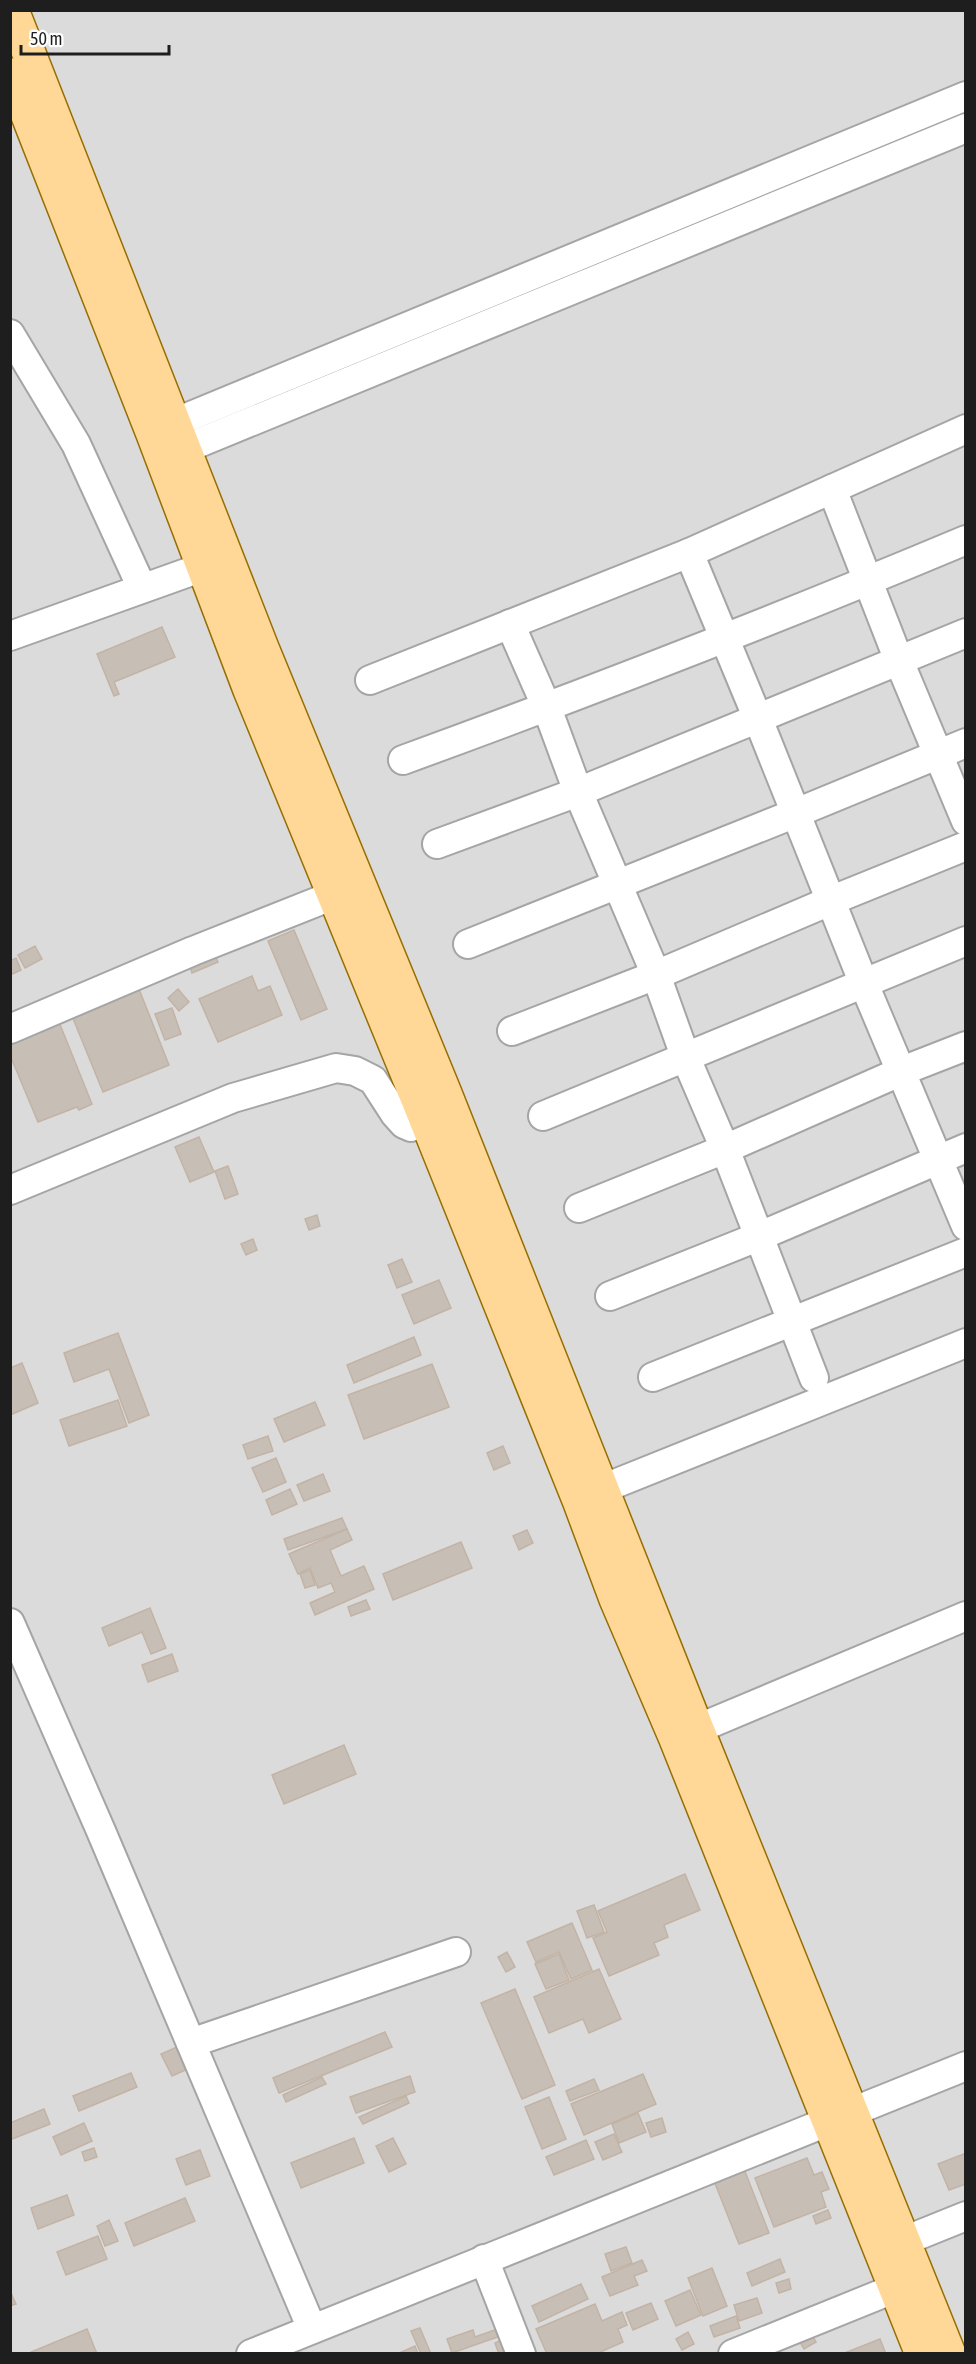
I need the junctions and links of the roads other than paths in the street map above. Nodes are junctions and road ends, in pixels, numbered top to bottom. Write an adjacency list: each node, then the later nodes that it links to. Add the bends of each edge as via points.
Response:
1 (12, 10): 9 (main road)
2 (10, 70): 13 (main road)
3 (966, 96): 4 (street)
4 (892, 126): 6 (street); 9 (street)
5 (966, 128): 6 (street)
6 (904, 153): 9 (street)
7 (10, 334): 15 (street, via 76,444)
8 (966, 429): 10 (street)
9 (179, 436): 44 (main road)
10 (832, 489): 12 (street); 14 (street)
11 (966, 540): 14 (street)
12 (689, 553): 16 (street); 19 (street)
13 (203, 567): 15 (street); 33 (main road)
14 (867, 581): 19 (street); 20 (street)
15 (142, 588): 18 (street)
16 (510, 624): 21 (street); 22 (street)
17 (966, 633): 20 (street)
18 (10, 636)
19 (725, 638): 22 (street); 23 (street)
20 (899, 661): 23 (street); 25 (street)
21 (370, 680)
22 (547, 708): 26 (street); 27 (street)
23 (758, 719): 27 (street); 28 (street)
24 (966, 743): 25 (street)
25 (938, 753): 28 (street); 29 (street)
26 (403, 760)
27 (578, 792): 30 (street); 32 (street)
28 (796, 813): 32 (street); 34 (street)
29 (966, 821)
30 (437, 844)
31 (966, 846): 34 (street)
32 (616, 883): 36 (street); 37 (street)
33 (334, 895): 39 (street); 44 (main road)
34 (830, 900): 37 (street); 38 (street)
35 (966, 941): 38 (street)
36 (468, 944)
37 (656, 975): 40 (street); 42 (street)
38 (864, 984): 42 (street); 43 (street)
39 (10, 1029)
40 (512, 1030)
41 (966, 1046): 43 (street)
42 (686, 1056): 45 (street); 47 (street)
43 (902, 1071): 47 (street); 48 (street)
44 (439, 1116): 49 (street, via 411,1127 404,1124 373,1080 355,1071 336,1068 233,1098); 59 (main road); 66 (main road, via 616,1599)
45 (543, 1116)
46 (966, 1148): 48 (street)
47 (725, 1149): 50 (street); 52 (street)
48 (939, 1159): 51 (street); 52 (street)
49 (10, 1190)
50 (579, 1208)
51 (966, 1226)
52 (760, 1236): 54 (street); 55 (street)
53 (966, 1252): 55 (street)
54 (610, 1296)
55 (792, 1320): 57 (street); 58 (street)
56 (966, 1343): 59 (street)
57 (653, 1377)
58 (814, 1378)
59 (602, 1489): 62 (main road)
60 (966, 1616): 62 (street)
61 (10, 1623): 64 (street)
62 (697, 1729): 66 (main road)
63 (456, 1952): 64 (street)
64 (191, 2043): 71 (street)
65 (966, 2066): 66 (street)
66 (841, 2116): 68 (main road); 69 (street); 70 (main road)
67 (966, 2216): 68 (street)
68 (904, 2241): 76 (main road)
69 (484, 2259): 71 (street); 73 (street)
70 (896, 2288): 74 (street); 75 (main road)
71 (312, 2329): 72 (street)
72 (251, 2354)
73 (521, 2354)
74 (733, 2354)
75 (922, 2354)
76 (950, 2354)

